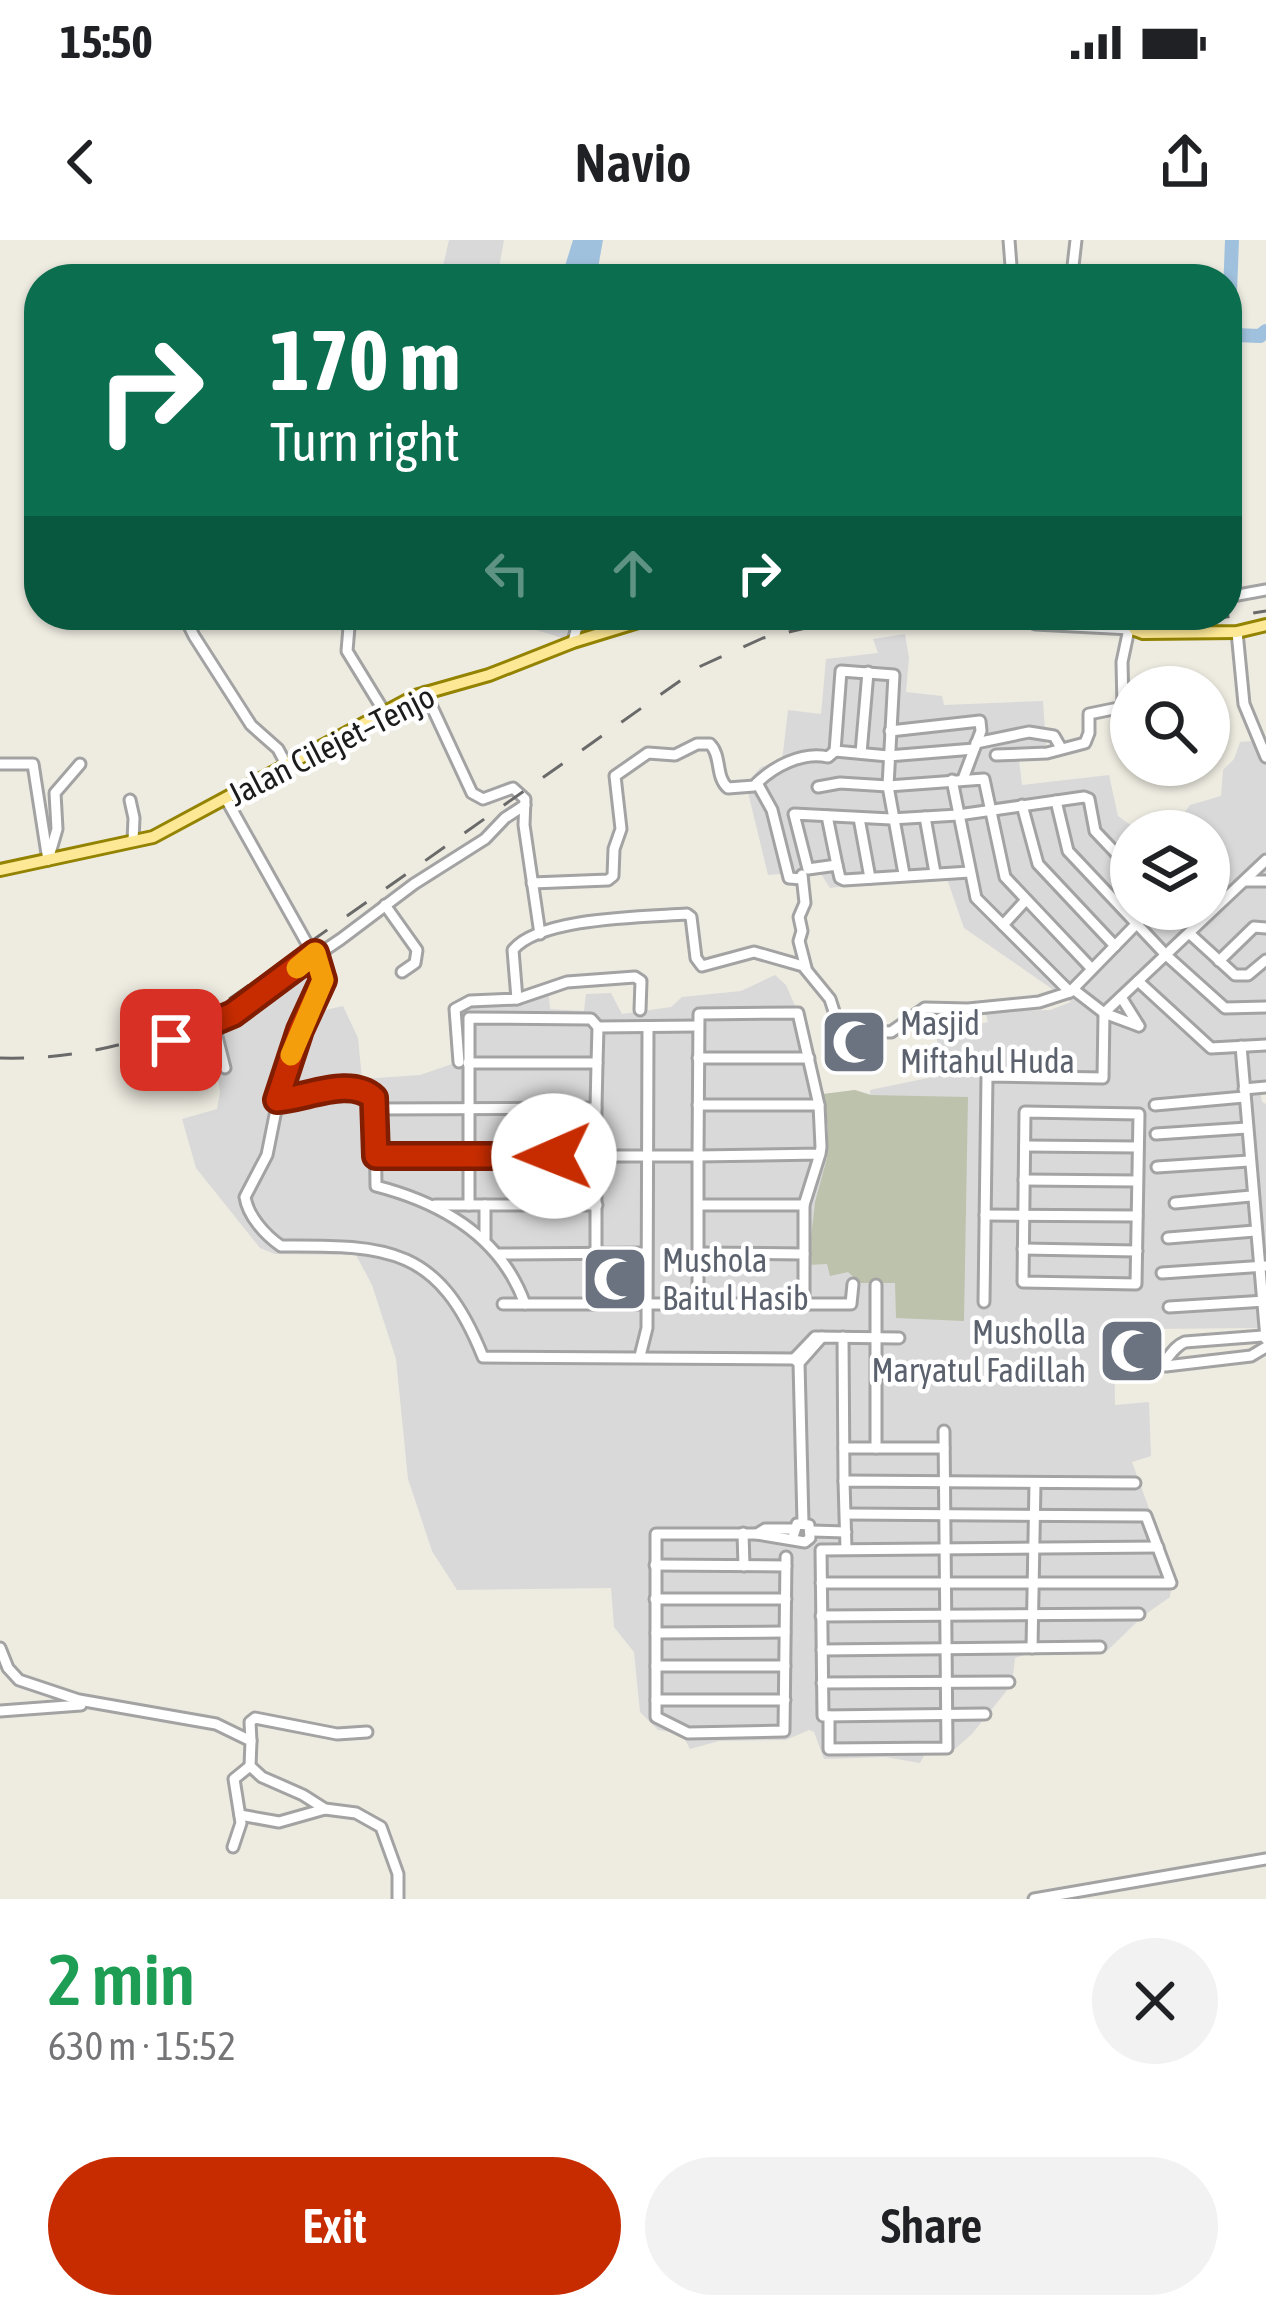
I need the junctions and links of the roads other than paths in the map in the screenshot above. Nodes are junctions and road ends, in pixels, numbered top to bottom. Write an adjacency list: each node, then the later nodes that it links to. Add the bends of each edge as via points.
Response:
1 (1266, 625): 8 (main road)
2 (191, 630): 23 (street)
3 (348, 630): 12 (street, via 346,651)
4 (576, 630): 9 (street)
5 (610, 630): 9 (main road, Jalan Cilejet–Tenjo)
6 (1129, 630): 15 (street, via 1123,706 1091,712 1087,741)
7 (1206, 630): 8 (main road)
8 (1237, 632): 20 (street, via 1244,704)
9 (573, 642): 11 (main road, Jalan Cilejet–Tenjo)
10 (868, 671): 13 (street, via 894,675); 16 (street, via 840,672); 17 (street)
11 (425, 692): 12 (main road, Jalan Cilejet–Tenjo); 33 (street, via 472,794 483,799 513,788)
12 (385, 713): 23 (main road, Jalan Cilejet–Tenjo)
13 (890, 731): 14 (street, via 977,720); 19 (street)
14 (975, 746): 15 (street, via 1029,732 1054,736); 19 (street); 24 (street)
15 (1061, 748): 18 (street)
16 (835, 751): 17 (street); 25 (street, via 796,758)
17 (861, 753): 19 (street)
18 (996, 755)
19 (888, 756): 26 (street)
20 (1266, 757)
21 (0, 764): 28 (street, via 33,764)
22 (80, 764): 29 (street)
23 (286, 764): 30 (main road, Jalan Cilejet–Tenjo)
24 (958, 779): 26 (street); 35 (street, via 986,781); 36 (street)
25 (757, 784): 52 (street, via 789,878); 55 (street, via 725,787 706,743 675,755 648,753 614,776 621,829 613,876)
26 (888, 786): 27 (street); 40 (street)
27 (818, 788)
28 (36, 793): 29 (street); 43 (street)
29 (55, 793): 43 (street)
30 (226, 799): 41 (main road, Jalan Cilejet–Tenjo); 66 (street)
31 (130, 800): 41 (street)
32 (1056, 801): 34 (street); 42 (street, via 1089,799 1095,831); 56 (street, via 1068,851)
33 (525, 805): 55 (street); 58 (street)
34 (1022, 805): 35 (street); 65 (street, via 1038,864)
35 (992, 809): 36 (street); 57 (street, via 1005,878)
36 (958, 815): 38 (street); 49 (street)
37 (827, 816): 39 (street); 45 (street); 46 (street, via 794,814)
38 (925, 817): 40 (street); 48 (street)
39 (859, 818): 40 (street); 51 (street)
40 (891, 819): 50 (street)
41 (133, 842): 43 (main road, Jalan Cilejet–Tenjo)
42 (1110, 846)
43 (48, 860): 47 (main road, Jalan Cilejet–Tenjo)
44 (1266, 860): 53 (street)
45 (837, 865): 46 (street); 51 (street, via 842,880)
46 (806, 867): 52 (street)
47 (0, 870)
48 (935, 872): 49 (street); 50 (street)
49 (970, 872): 59 (street, via 976,898)
50 (904, 874): 51 (street)
51 (870, 878)
52 (802, 879): 70 (street)
53 (1245, 881): 54 (street); 63 (street)
54 (1266, 881)
55 (532, 883): 64 (street)
56 (1110, 896)
57 (1025, 902): 59 (street); 71 (street)
58 (385, 904): 66 (street); 72 (street, via 416,950 415,963)
59 (1003, 925): 74 (street)
60 (1266, 928): 69 (street, via 1254,928)
61 (1130, 930): 65 (street)
62 (1142, 930): 67 (street)
63 (1190, 933): 67 (street); 69 (street)
64 (540, 934): 70 (street, via 687,914 702,966 758,952); 76 (street, via 514,948)
65 (1115, 946): 71 (street)
66 (315, 953): 80 (street); 94 (street, via 323,980)
67 (1166, 956): 73 (street); 77 (street, via 1225,1008)
68 (1266, 960): 69 (street, via 1240,976)
69 (1219, 961)
70 (806, 968): 74 (street, via 830,999 840,1030 891,1032 925,1008 1039,1002)
71 (1092, 969): 74 (street)
72 (402, 972)
73 (1138, 981): 75 (street); 85 (street, via 1211,1048)
74 (1071, 990): 79 (street)
75 (1121, 997): 79 (street); 79 (street, via 1139,1025)
76 (517, 999): 78 (street, via 574,981 635,977); 89 (street, via 455,1009)
77 (1266, 1007)
78 (640, 1010)
79 (1104, 1013): 123 (street, via 1103,1078 987,1076)
80 (214, 1024): 86 (street); 91 (street)
81 (698, 1026): 83 (street); 87 (street); 88 (street, via 702,1013 798,1013)
82 (598, 1027): 83 (street); 89 (street, via 592,1019 470,1017); 90 (street)
83 (648, 1027): 107 (street)
84 (1266, 1045): 85 (street)
85 (1241, 1046): 93 (street)
86 (129, 1055)
87 (698, 1058): 88 (street); 95 (street)
88 (809, 1058): 96 (street)
89 (464, 1062): 90 (street); 98 (street)
90 (597, 1063): 99 (street)
91 (225, 1068)
92 (1266, 1088): 93 (street)
93 (1244, 1093): 97 (street); 101 (street)
94 (277, 1100): 100 (street, via 360,1089); 154 (street, via 266,1155 245,1197 272,1240 406,1258 449,1292 483,1357)
95 (698, 1105): 96 (street); 110 (street)
96 (819, 1105): 105 (street)
97 (1155, 1105)
98 (468, 1108): 99 (street); 100 (street); 109 (street)
99 (596, 1108): 106 (street)
100 (375, 1109): 108 (street)
101 (1247, 1128): 102 (street); 111 (street)
102 (1156, 1134)
103 (1025, 1146): 104 (street); 104 (street, via 1025,1112 1139,1114); 113 (street)
104 (1138, 1147): 114 (street)
105 (820, 1154): 110 (street); 118 (street)
106 (598, 1155): 107 (street); 109 (street); 122 (street)
107 (647, 1155): 110 (street); 132 (street)
108 (376, 1156): 109 (street); 119 (street, via 376,1186)
109 (469, 1156): 120 (street)
110 (698, 1156): 117 (street)
111 (1249, 1160): 112 (street); 115 (street)
112 (1157, 1167)
113 (1024, 1180): 114 (street); 124 (street)
114 (1137, 1181): 125 (street)
115 (1251, 1196): 116 (street); 126 (street)
116 (1175, 1203)
117 (699, 1204): 118 (street); 133 (street)
118 (804, 1204): 135 (street)
119 (435, 1205): 120 (street); 128 (street)
120 (469, 1205): 121 (street)
121 (485, 1205): 122 (street); 128 (street)
122 (597, 1205): 131 (street)
123 (985, 1214): 124 (street); 141 (street)
124 (1023, 1214): 125 (street); 129 (street)
125 (1137, 1216): 130 (street)
126 (1255, 1231): 127 (street); 136 (street)
127 (1168, 1238)
128 (485, 1239): 134 (street)
129 (1023, 1249): 130 (street); 130 (street, via 1022,1282 1091,1284 1136,1284)
130 (1137, 1251)
131 (596, 1253): 132 (street); 134 (street); 146 (street)
132 (646, 1253): 142 (street)
133 (698, 1253): 135 (street); 147 (street)
134 (499, 1254): 145 (street)
135 (803, 1254): 143 (street)
136 (1262, 1267): 137 (street); 140 (street)
137 (1162, 1273)
138 (853, 1283): 143 (street, via 851,1304)
139 (876, 1286): 151 (street)
140 (1263, 1301): 148 (street); 153 (street)
141 (984, 1302)
142 (647, 1303): 146 (street); 147 (street); 149 (street)
143 (804, 1303): 147 (street)
144 (503, 1304): 145 (street)
145 (525, 1304): 146 (street)
146 (596, 1304)
147 (698, 1304)
148 (1169, 1307)
149 (647, 1328): 154 (street); 155 (street)
150 (843, 1337): 151 (street); 156 (street, via 815,1337); 160 (street)
151 (876, 1337): 152 (street); 161 (street)
152 (899, 1337)
153 (1265, 1340): 157 (street, via 1251,1356); 157 (street, via 1182,1343)
154 (640, 1356): 155 (street)
155 (655, 1356): 156 (street)
156 (797, 1361): 170 (street)
157 (1166, 1366): 158 (street)
158 (1151, 1373)
159 (944, 1431): 162 (street)
160 (844, 1448): 161 (street); 163 (street)
161 (876, 1448): 162 (street)
162 (944, 1448): 164 (street)
163 (844, 1481): 164 (street); 168 (street)
164 (945, 1483): 165 (street); 167 (street)
165 (1035, 1483): 166 (street); 169 (street)
166 (1136, 1483)
167 (945, 1513): 168 (street); 169 (street); 174 (street)
168 (846, 1514): 171 (street)
169 (1034, 1516): 173 (street, via 1146,1516); 175 (street)
170 (800, 1530): 171 (street); 172 (street)
171 (846, 1532): 176 (street)
172 (743, 1533): 177 (street, via 658,1532); 178 (street)
173 (1158, 1547): 175 (street); 181 (street, via 1171,1583)
174 (946, 1548): 175 (street); 176 (street); 180 (street)
175 (1034, 1548): 181 (street)
176 (846, 1549): 179 (street, via 821,1550)
177 (655, 1565): 178 (street); 182 (street)
178 (745, 1566): 183 (street, via 786,1561)
179 (821, 1583): 180 (street); 187 (street)
180 (946, 1583): 181 (street); 185 (street)
181 (1033, 1583): 186 (street)
182 (656, 1599): 183 (street); 189 (street)
183 (786, 1599): 188 (street)
184 (1139, 1614): 186 (street)
185 (946, 1615): 186 (street); 187 (street); 192 (street)
186 (1032, 1615): 193 (street)
187 (821, 1616): 194 (street)
188 (785, 1632): 189 (street); 196 (street)
189 (656, 1633): 195 (street)
190 (1100, 1647): 193 (street)
191 (0, 1648): 202 (street, via 19,1680)
192 (946, 1648): 193 (street); 194 (street); 197 (street)
193 (1032, 1648)
194 (822, 1650): 199 (street)
195 (656, 1666): 196 (street); 200 (street)
196 (785, 1666): 201 (street)
197 (947, 1682): 198 (street); 199 (street); 204 (street)
198 (1009, 1682)
199 (822, 1683): 206 (street)
200 (656, 1700): 201 (street); 201 (street, via 656,1717 688,1733 780,1733)
201 (785, 1700)
202 (135, 1710): 203 (street, via 65,1704); 208 (street, via 216,1724)
203 (0, 1711)
204 (947, 1714): 205 (street); 206 (street); 206 (street, via 947,1748 830,1749)
205 (985, 1714)
206 (829, 1716)
207 (368, 1732): 208 (street, via 255,1718)
208 (251, 1741): 209 (street)
209 (250, 1766): 210 (street); 211 (street, via 234,1779)
210 (325, 1809): 211 (street, via 279,1822); 214 (street, via 364,1816 386,1832)
211 (240, 1815): 212 (street)
212 (233, 1847)
213 (1266, 1859): 215 (street)
214 (398, 1899)
215 (1034, 1899)

